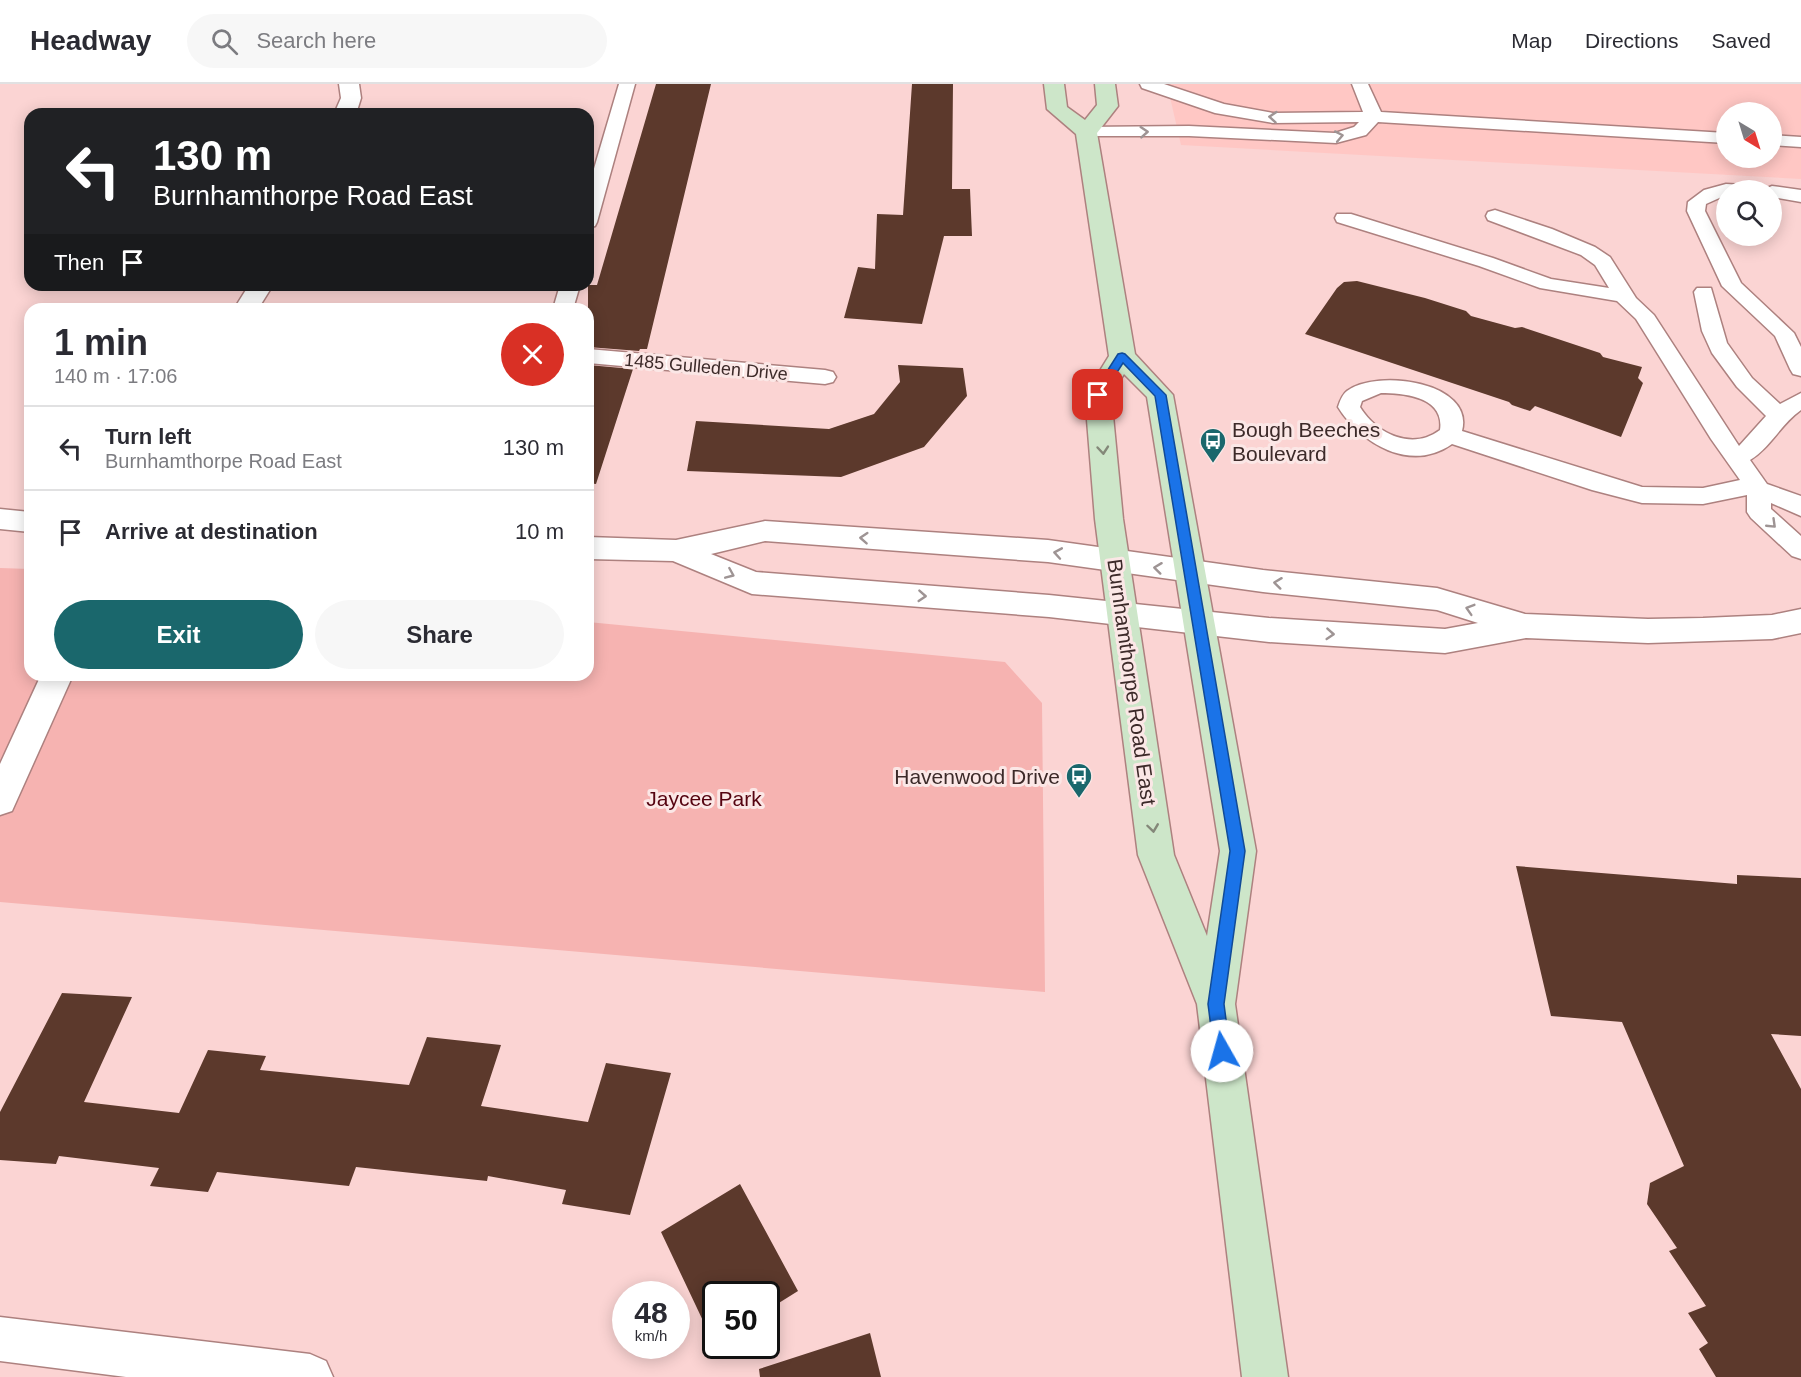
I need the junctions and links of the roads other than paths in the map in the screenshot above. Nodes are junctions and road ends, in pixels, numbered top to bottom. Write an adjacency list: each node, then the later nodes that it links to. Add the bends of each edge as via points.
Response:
1 (349, 84): 7 (street, via 351,98)
2 (627, 84): 16 (lane)
3 (1054, 84): 9 (main road, via 1057,109)
4 (1105, 84): 9 (main road, via 1108,106)
5 (1148, 84): 8 (lane, one-way to 5, via 1273,118 1221,109)
6 (1360, 84): 8 (lane)
7 (347, 108)
8 (1374, 117): 9 (lane, one-way to 8, via 1189,130 1336,138 1360,131); 10 (lane)
9 (1086, 132): 22 (main road)
10 (1716, 137)
11 (1782, 141): 12 (lane)
12 (1801, 142)
13 (1716, 192): 21 (lane, via 1697,202 1696,211 1732,286)
14 (1782, 193): 15 (lane)
15 (1801, 196)
16 (594, 201)
17 (1495, 216): 20 (lane, via 1588,251 1603,261)
18 (1344, 218): 20 (lane, via 1547,284)
19 (1704, 292): 27 (lane, via 1717,343 1749,388)
20 (1624, 296): 29 (lane, via 1644,315)
21 (1792, 332): 24 (lane)
22 (1122, 356): 37 (main road, Burnhamthorpe Road East, one-way to 37, via 1098,395); 38 (main road, Burnhamthorpe Road East, via 1160,395)
23 (594, 357): 25 (lane, 1485 Gulleden Drive)
24 (1801, 369)
25 (825, 377)
26 (1801, 400): 27 (lane)
27 (1779, 415): 29 (lane, via 1751,449)
28 (1449, 435): 30 (lane, via 1642,495 1703,496)
29 (1736, 459): 30 (lane)
30 (1757, 488): 31 (lane); 35 (lane, one-way to 35, via 1759,512)
31 (1801, 508)
32 (0, 519): 33 (street)
33 (24, 521)
34 (594, 548): 36 (street)
35 (1801, 550)
36 (676, 551): 37 (street, one-way to 36, via 1048,551 765,531); 39 (street, one-way to 39, via 752,583)
37 (1116, 562): 38 (street, one-way to 37); 39 (main road, Burnhamthorpe Road East)
38 (1190, 572): 41 (main road, Burnhamthorpe Road East); 42 (street, one-way to 38, via 1437,599)
39 (1123, 615): 41 (street); 45 (main road, Burnhamthorpe Road East, one-way to 45, via 1156,855)
40 (1801, 621): 42 (street, via 1772,627 1703,630)
41 (1198, 623): 42 (street, one-way to 42, via 1444,641); 45 (main road, Burnhamthorpe Road East, via 1238,851)
42 (1526, 626)
43 (54, 681): 44 (street)
44 (0, 801)
45 (1216, 1004): 48 (main road, Burnhamthorpe Road East)
46 (0, 1339): 47 (street)
47 (310, 1377)
48 (1265, 1377)

